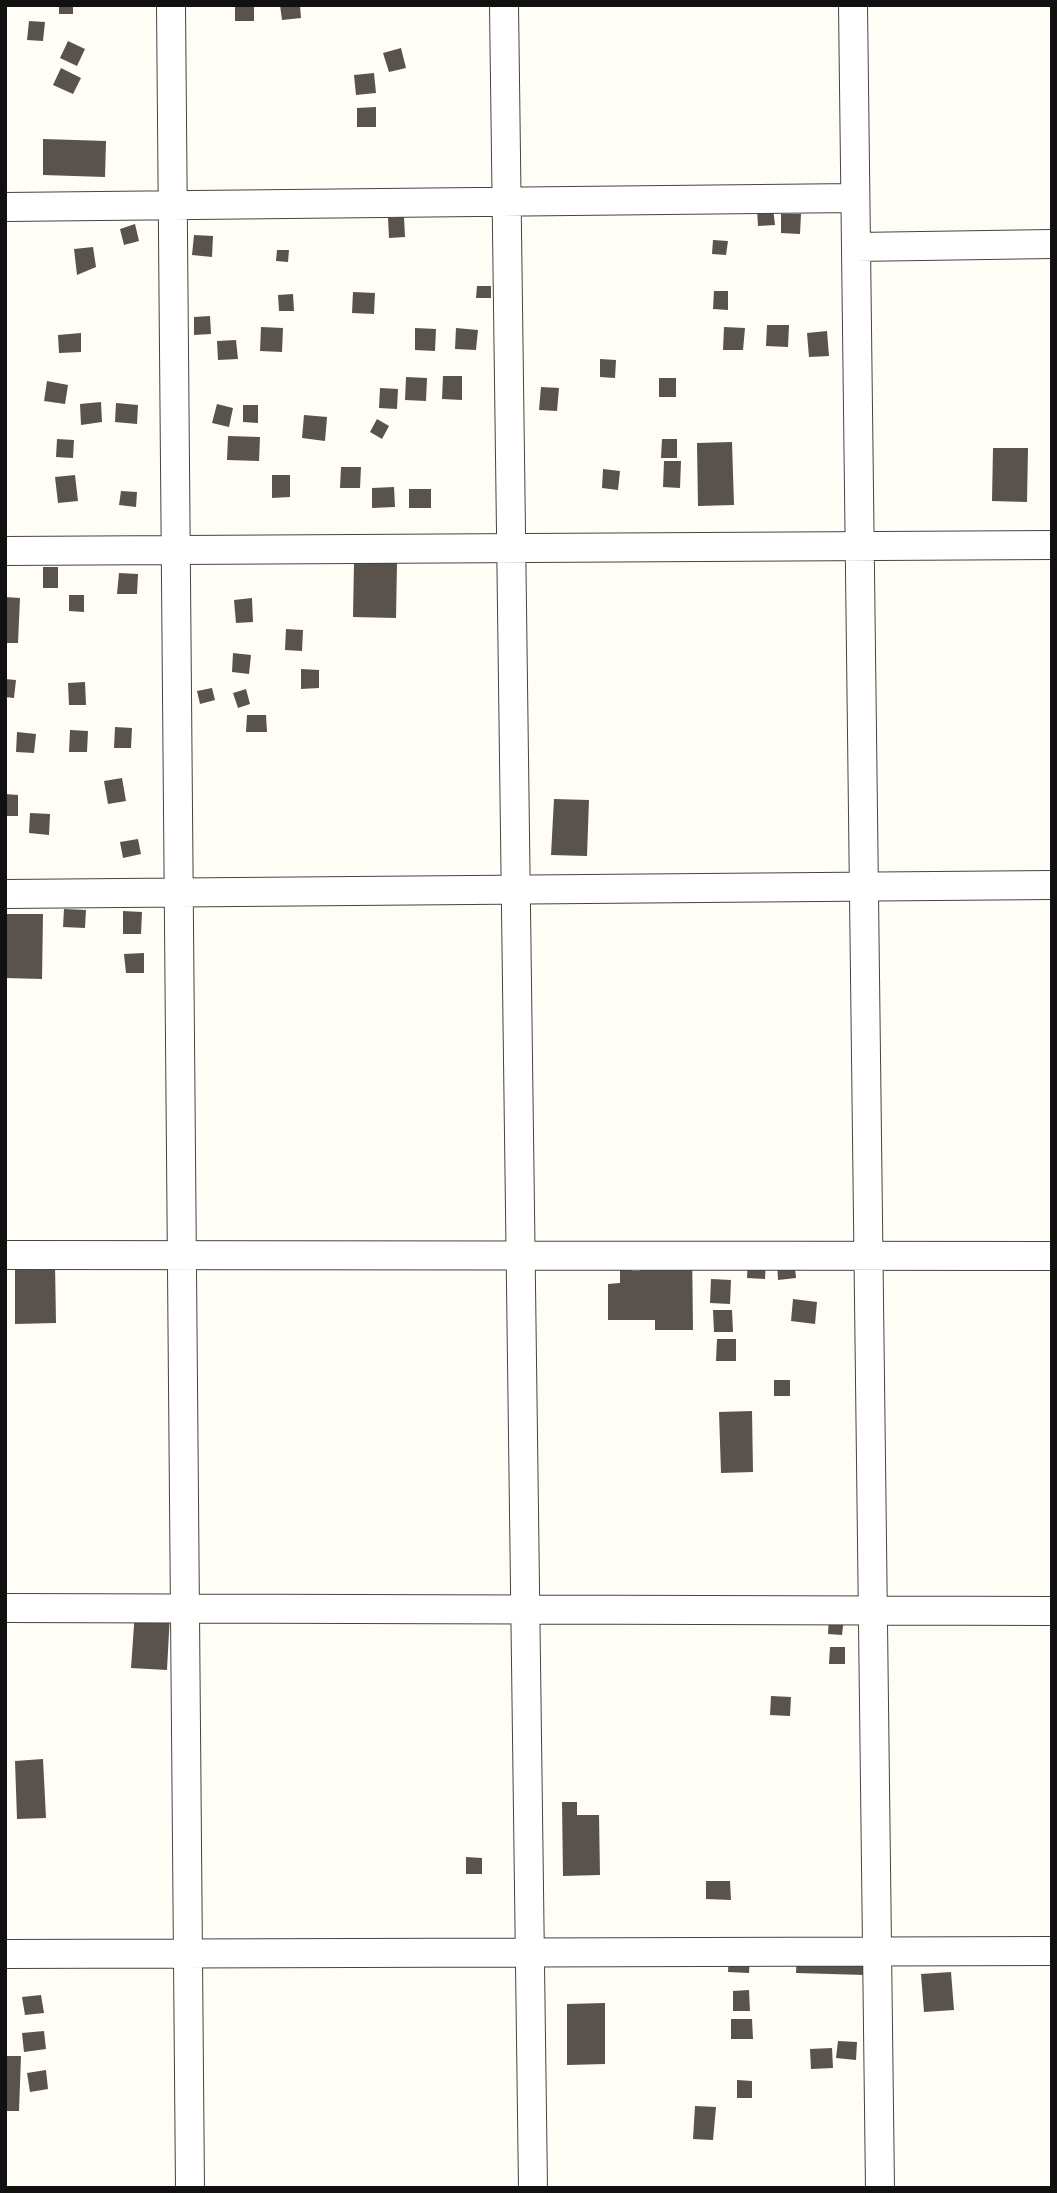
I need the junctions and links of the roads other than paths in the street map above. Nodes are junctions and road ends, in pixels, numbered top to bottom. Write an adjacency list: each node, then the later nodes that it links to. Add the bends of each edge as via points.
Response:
1 (171, 5): 6 (street)
2 (503, 5): 5 (street)
3 (853, 5): 4 (street)
4 (855, 198): 5 (street); 9 (street)
5 (506, 202): 6 (street); 12 (street)
6 (173, 205): 7 (street); 13 (street)
7 (5, 207)
8 (1052, 244): 9 (street)
9 (856, 247): 11 (street)
10 (1052, 545): 11 (street)
11 (860, 547): 12 (street); 16 (street)
12 (511, 548): 13 (street); 17 (street)
13 (175, 550): 14 (street); 18 (street)
14 (5, 551)
15 (1052, 885): 16 (street)
16 (864, 887): 17 (street); 23 (street)
17 (515, 890): 18 (street); 22 (street)
18 (178, 893): 19 (street); 21 (street)
19 (5, 894)
20 (5, 1255): 21 (street)
21 (181, 1255): 22 (street); 26 (street)
22 (520, 1256): 23 (street); 27 (street)
23 (869, 1256): 24 (street); 28 (street)
24 (1052, 1256)
25 (5, 1608): 26 (street)
26 (185, 1609): 27 (street); 33 (street)
27 (526, 1609): 28 (street); 32 (street)
28 (873, 1611): 29 (street); 30 (street)
29 (1052, 1611)
30 (877, 1951): 31 (street); 32 (street); 37 (street)
31 (1052, 1951)
32 (530, 1952): 33 (street); 36 (street)
33 (188, 1953): 34 (street); 35 (street)
34 (5, 1954)
35 (190, 2188)
36 (533, 2188)
37 (880, 2188)

